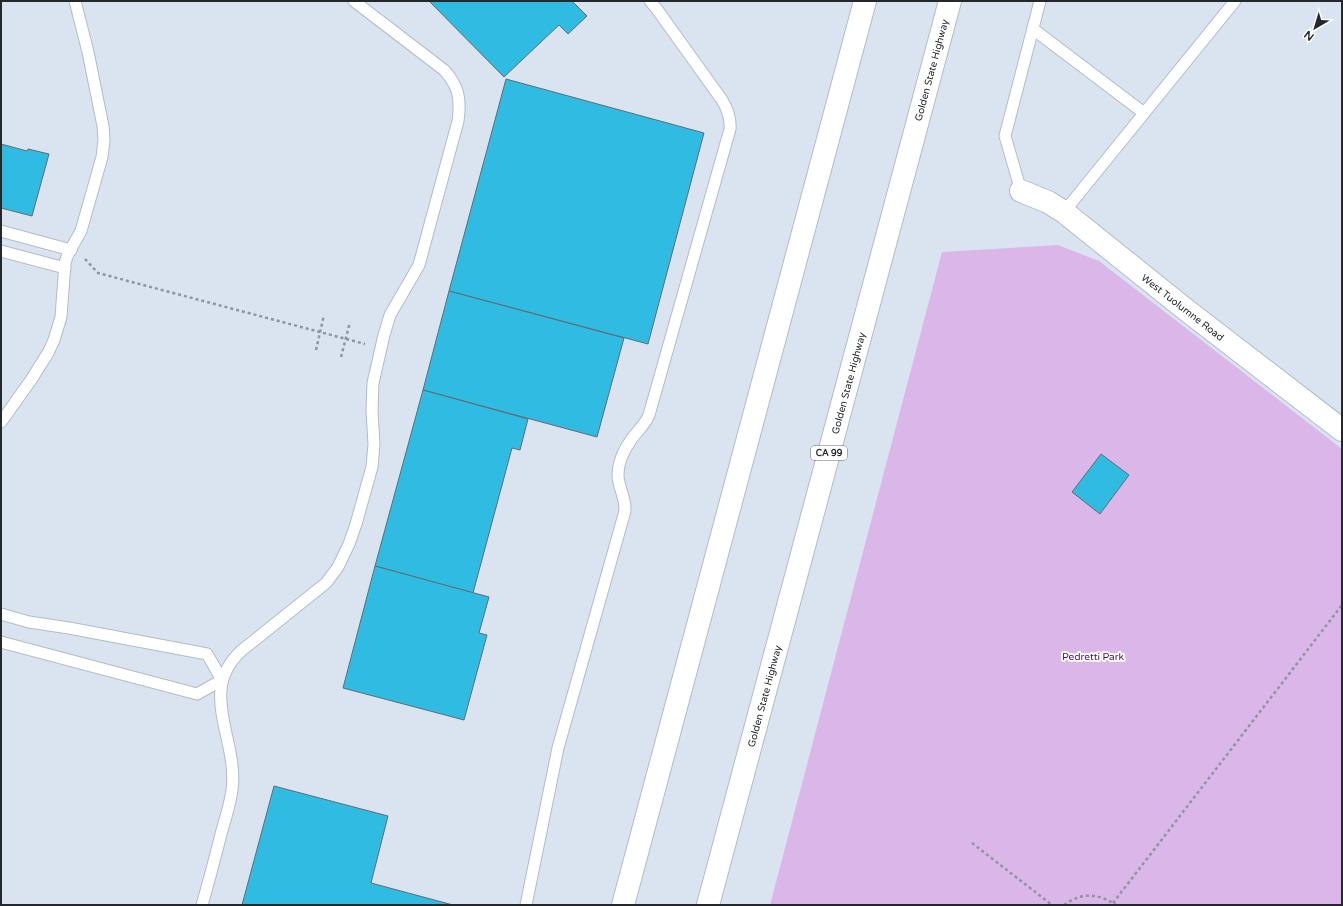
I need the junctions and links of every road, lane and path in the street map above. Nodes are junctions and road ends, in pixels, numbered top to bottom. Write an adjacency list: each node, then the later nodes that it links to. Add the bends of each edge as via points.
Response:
1 (75, 1): 13 (lane, via 99,104 104,140 99,170 81,231)
2 (354, 1): 29 (lane, via 450,77 458,93 458,121 420,265 390,314 384,335 373,383 372,466 349,544 338,567 326,583 241,651 230,663)
3 (650, 1): 33 (lane, via 722,100 729,115 730,129 649,415 628,444 619,468 618,480 625,499 625,511 558,748)
4 (865, 1): 34 (main road)
5 (950, 1): 35 (main road, Golden State Highway / CA 99)
6 (1040, 1): 8 (lane)
7 (1235, 1): 9 (lane)
8 (1033, 28): 9 (lane); 10 (lane, via 1005,136)
9 (1144, 113): 11 (lane)
10 (1021, 191): 11 (main road, West Tuolumne Road)
11 (1064, 212): 25 (main road, West Tuolumne Road)
12 (1, 231): 13 (lane)
13 (71, 250): 16 (lane)
14 (1, 251): 16 (lane)
15 (85, 258): 19 (path, via 98,273)
16 (65, 268): 24 (lane, via 61,317 54,340 48,353)
17 (324, 315): 19 (path)
18 (350, 322): 20 (path)
19 (320, 332): 20 (path); 22 (path)
20 (346, 339): 21 (path); 23 (path)
21 (366, 344)
22 (316, 350)
23 (342, 357)
24 (1, 422)
25 (1342, 430)
26 (1342, 605): 31 (path)
27 (1, 614): 29 (lane, via 36,623 207,654)
28 (1, 642): 29 (lane, via 197,694)
29 (222, 680): 32 (lane, via 220,703 232,759 233,778 230,799)
30 (972, 843): 36 (path)
31 (1115, 904): 37 (path, via 1108,899 1083,896)
32 (202, 905)
33 (526, 905)
34 (623, 905)
35 (708, 905)
36 (1052, 905)
37 (1064, 905)

